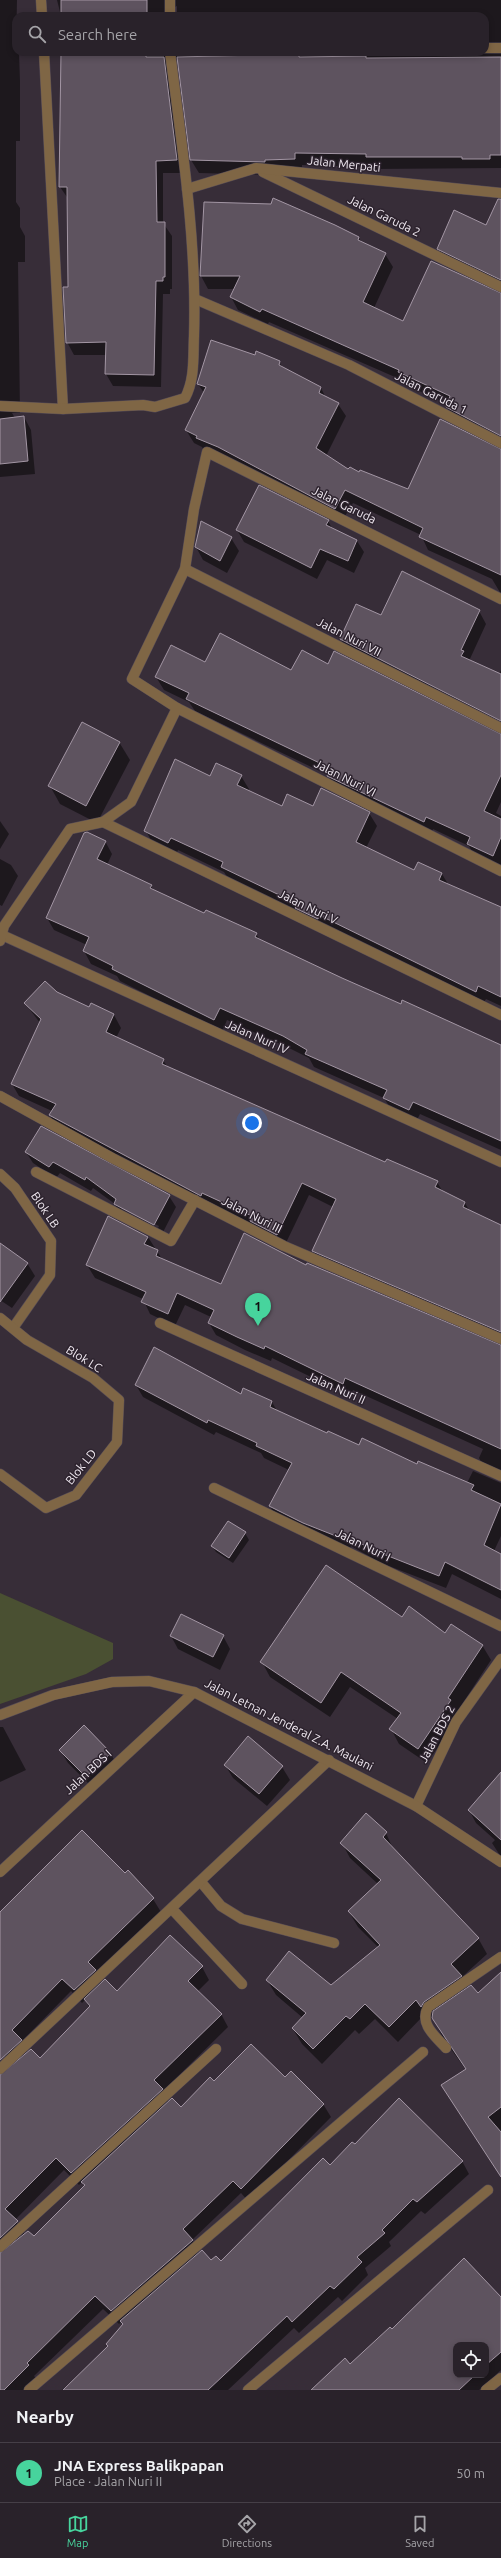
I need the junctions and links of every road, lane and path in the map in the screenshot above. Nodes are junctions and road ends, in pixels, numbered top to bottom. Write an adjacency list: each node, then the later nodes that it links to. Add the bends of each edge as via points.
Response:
1 (41, 0): 3 (street)
2 (170, 0): 4 (street)
3 (42, 12)
4 (170, 12)
5 (489, 48): 6 (street)
6 (501, 48)
7 (44, 56): 15 (street)
8 (170, 56): 10 (street)
9 (256, 168): 10 (street, Jalan Merpati); 11 (street, Jalan Merpati); 12 (street, Jalan Garuda 2)
10 (187, 189): 13 (street)
11 (501, 193)
12 (501, 287)
13 (195, 299): 15 (street, via 192,384 185,398 154,408 142,405); 16 (street, Jalan Garuda 1, via 349,365)
14 (0, 406): 15 (street)
15 (62, 409)
16 (501, 443)
17 (185, 569): 18 (street, Jalan Garuda, via 189,535 207,452); 19 (street, Jalan Nuri VI, via 132,679); 20 (street, Jalan Nuri VII)
18 (501, 599)
19 (177, 708): 21 (street, via 131,802); 22 (street, Jalan Nuri VI)
20 (501, 728)
21 (103, 822): 23 (street, via 70,829); 24 (street, Jalan Nuri V)
22 (501, 871)
23 (2, 931): 26 (street, Jalan Nuri IV)
24 (501, 1015)
25 (0, 1096): 29 (street, Jalan Nuri III)
26 (501, 1162)
27 (36, 1172): 29 (street, via 171,1240)
28 (0, 1174): 32 (street, Blok LB, via 15,1188 51,1241 50,1275)
29 (195, 1200): 33 (street, Jalan Nuri III, via 284,1246)
30 (0, 1318): 32 (street, Blok LC)
31 (160, 1323): 36 (street, Jalan Nuri II)
32 (13, 1328): 34 (street, Blok LC, via 26,1340 93,1378 119,1400)
33 (501, 1339)
34 (117, 1442): 35 (street, Blok LD, via 76,1495 46,1508)
35 (0, 1474)
36 (501, 1476)
37 (214, 1488): 38 (street, Jalan Nuri I)
38 (501, 1626)
39 (501, 1659): 43 (street, Jalan BDS 2, via 456,1722)
40 (194, 1692): 41 (street, Jalan Letnan Jenderal Z.A. Maulani, via 149,1681 112,1682 54,1695); 42 (street, Jalan Letnan Jenderal Z.A. Maulani); 45 (street, Jalan BDS I)
41 (0, 1715)
42 (329, 1760): 43 (street, Jalan Letnan Jenderal Z.A. Maulani); 46 (street)
43 (416, 1806): 44 (street, Jalan Letnan Jenderal Z.A. Maulani)
44 (501, 1862)
45 (0, 1872)
46 (201, 1882): 47 (street); 48 (street, via 221,1906 242,1919)
47 (172, 1909): 50 (street); 54 (street)
48 (334, 1943)
49 (501, 1957): 51 (street, via 428,2007 424,2015 426,2024)
50 (242, 1984)
51 (446, 2048)
52 (216, 2049): 56 (street)
53 (423, 2052): 58 (street)
54 (0, 2070)
55 (488, 2190): 59 (street)
56 (0, 2247)
57 (501, 2378): 60 (street)
58 (29, 2390)
59 (248, 2390)
60 (486, 2390)

